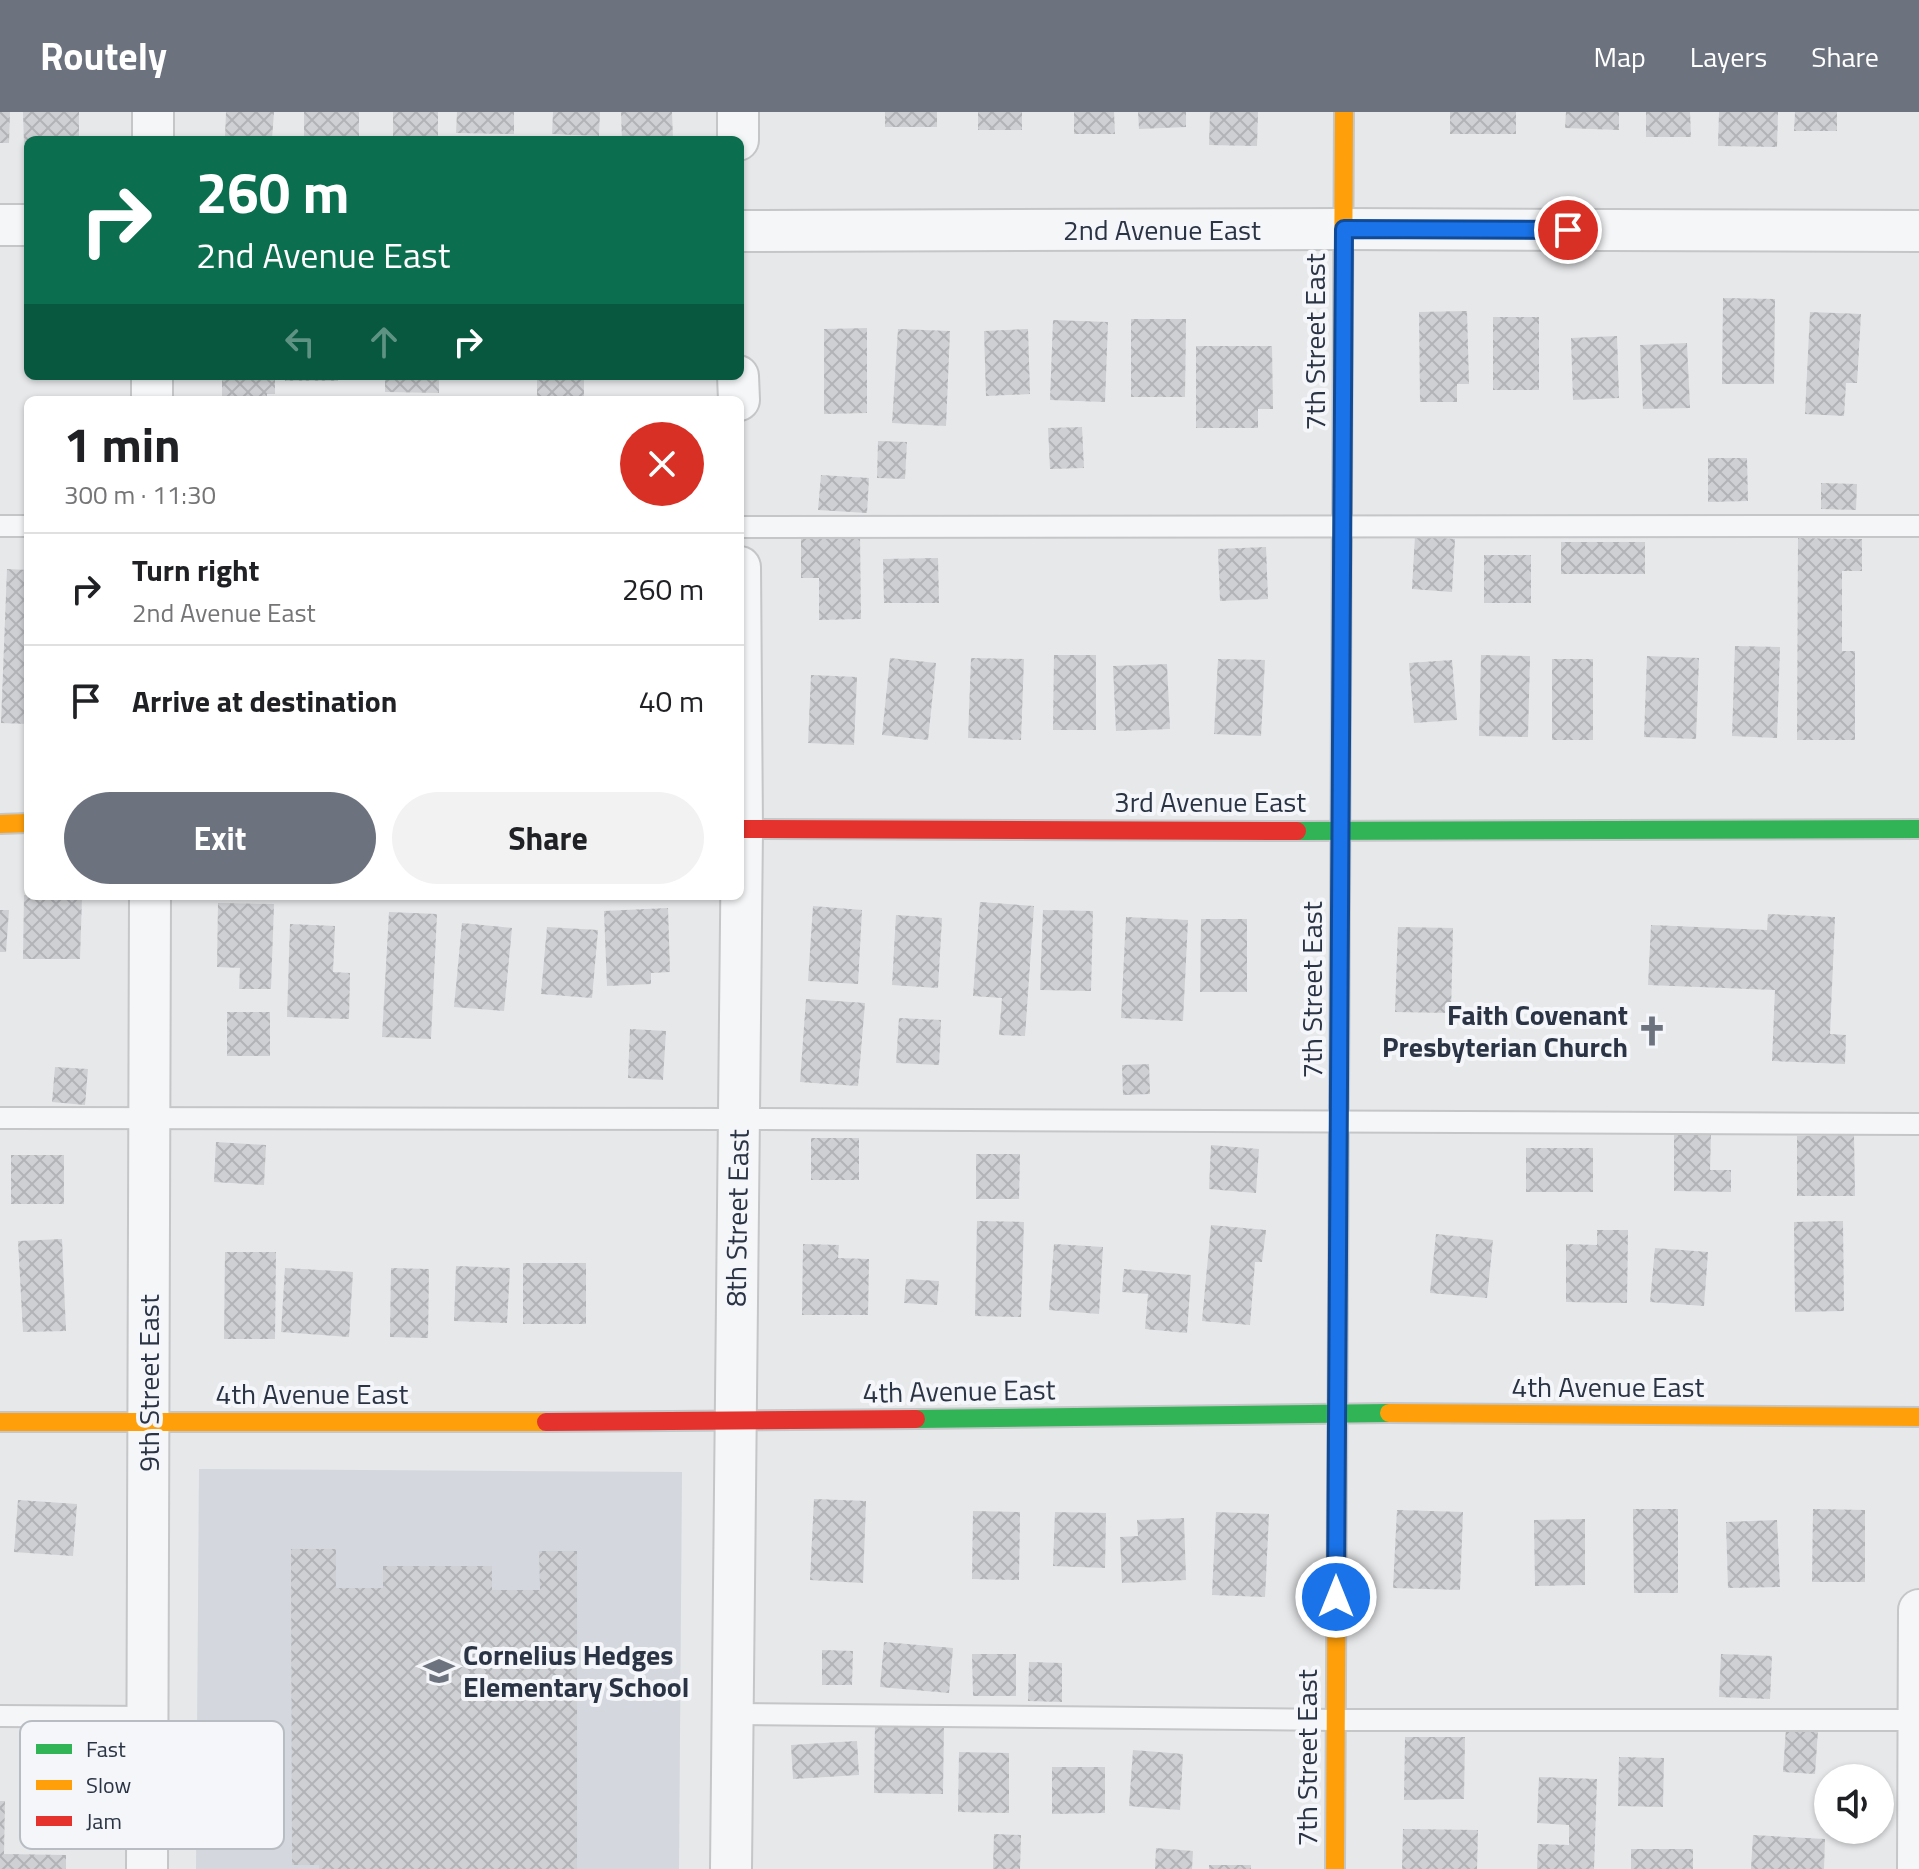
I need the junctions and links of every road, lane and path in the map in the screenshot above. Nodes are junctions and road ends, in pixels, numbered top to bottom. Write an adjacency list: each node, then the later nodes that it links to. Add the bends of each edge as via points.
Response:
1 (153, 112): 4 (street)
2 (738, 112): 5 (street)
3 (1344, 112): 8 (street, 7th Street East)
4 (153, 136)
5 (738, 136)
6 (0, 225): 7 (street)
7 (24, 225)
8 (1344, 229): 9 (street, 2nd Avenue East); 10 (street, 2nd Avenue East); 13 (street, 7th Street East)
9 (744, 231)
10 (1919, 231)
11 (0, 526): 12 (lane)
12 (24, 526)
13 (1342, 526): 14 (lane); 15 (lane); 20 (street, 7th Street East)
14 (1919, 526)
15 (744, 527)
16 (24, 823): 17 (street)
17 (0, 824)
18 (744, 829): 20 (street, 3rd Avenue East)
19 (1919, 829): 20 (street, 3rd Avenue East)
20 (1341, 831): 26 (street, 7th Street East)
21 (150, 900): 23 (street, 9th Street East)
22 (740, 900): 25 (street, 8th Street East)
23 (150, 1117): 24 (lane); 25 (lane); 31 (street, 9th Street East)
24 (0, 1118)
25 (738, 1119): 26 (lane); 32 (street, 8th Street East)
26 (1339, 1122): 27 (lane); 28 (street, 7th Street East)
27 (1919, 1124)
28 (1337, 1413): 29 (street, 4th Avenue East); 32 (street, 4th Avenue East); 37 (street, 7th Street East)
29 (1919, 1417)
30 (0, 1422): 31 (street, 4th Avenue East)
31 (149, 1422): 32 (street, 4th Avenue East); 36 (street, 9th Street East)
32 (735, 1422): 34 (street, 8th Street East)
33 (1919, 1610): 38 (street)
34 (732, 1714): 37 (lane); 40 (street, 8th Street East)
35 (0, 1716): 36 (lane)
36 (147, 1717): 39 (street, 9th Street East)
37 (1336, 1720): 38 (lane); 41 (street, 7th Street East)
38 (1919, 1720): 42 (street)
39 (147, 1721)
40 (731, 1869)
41 (1335, 1869)
42 (1918, 1869)

